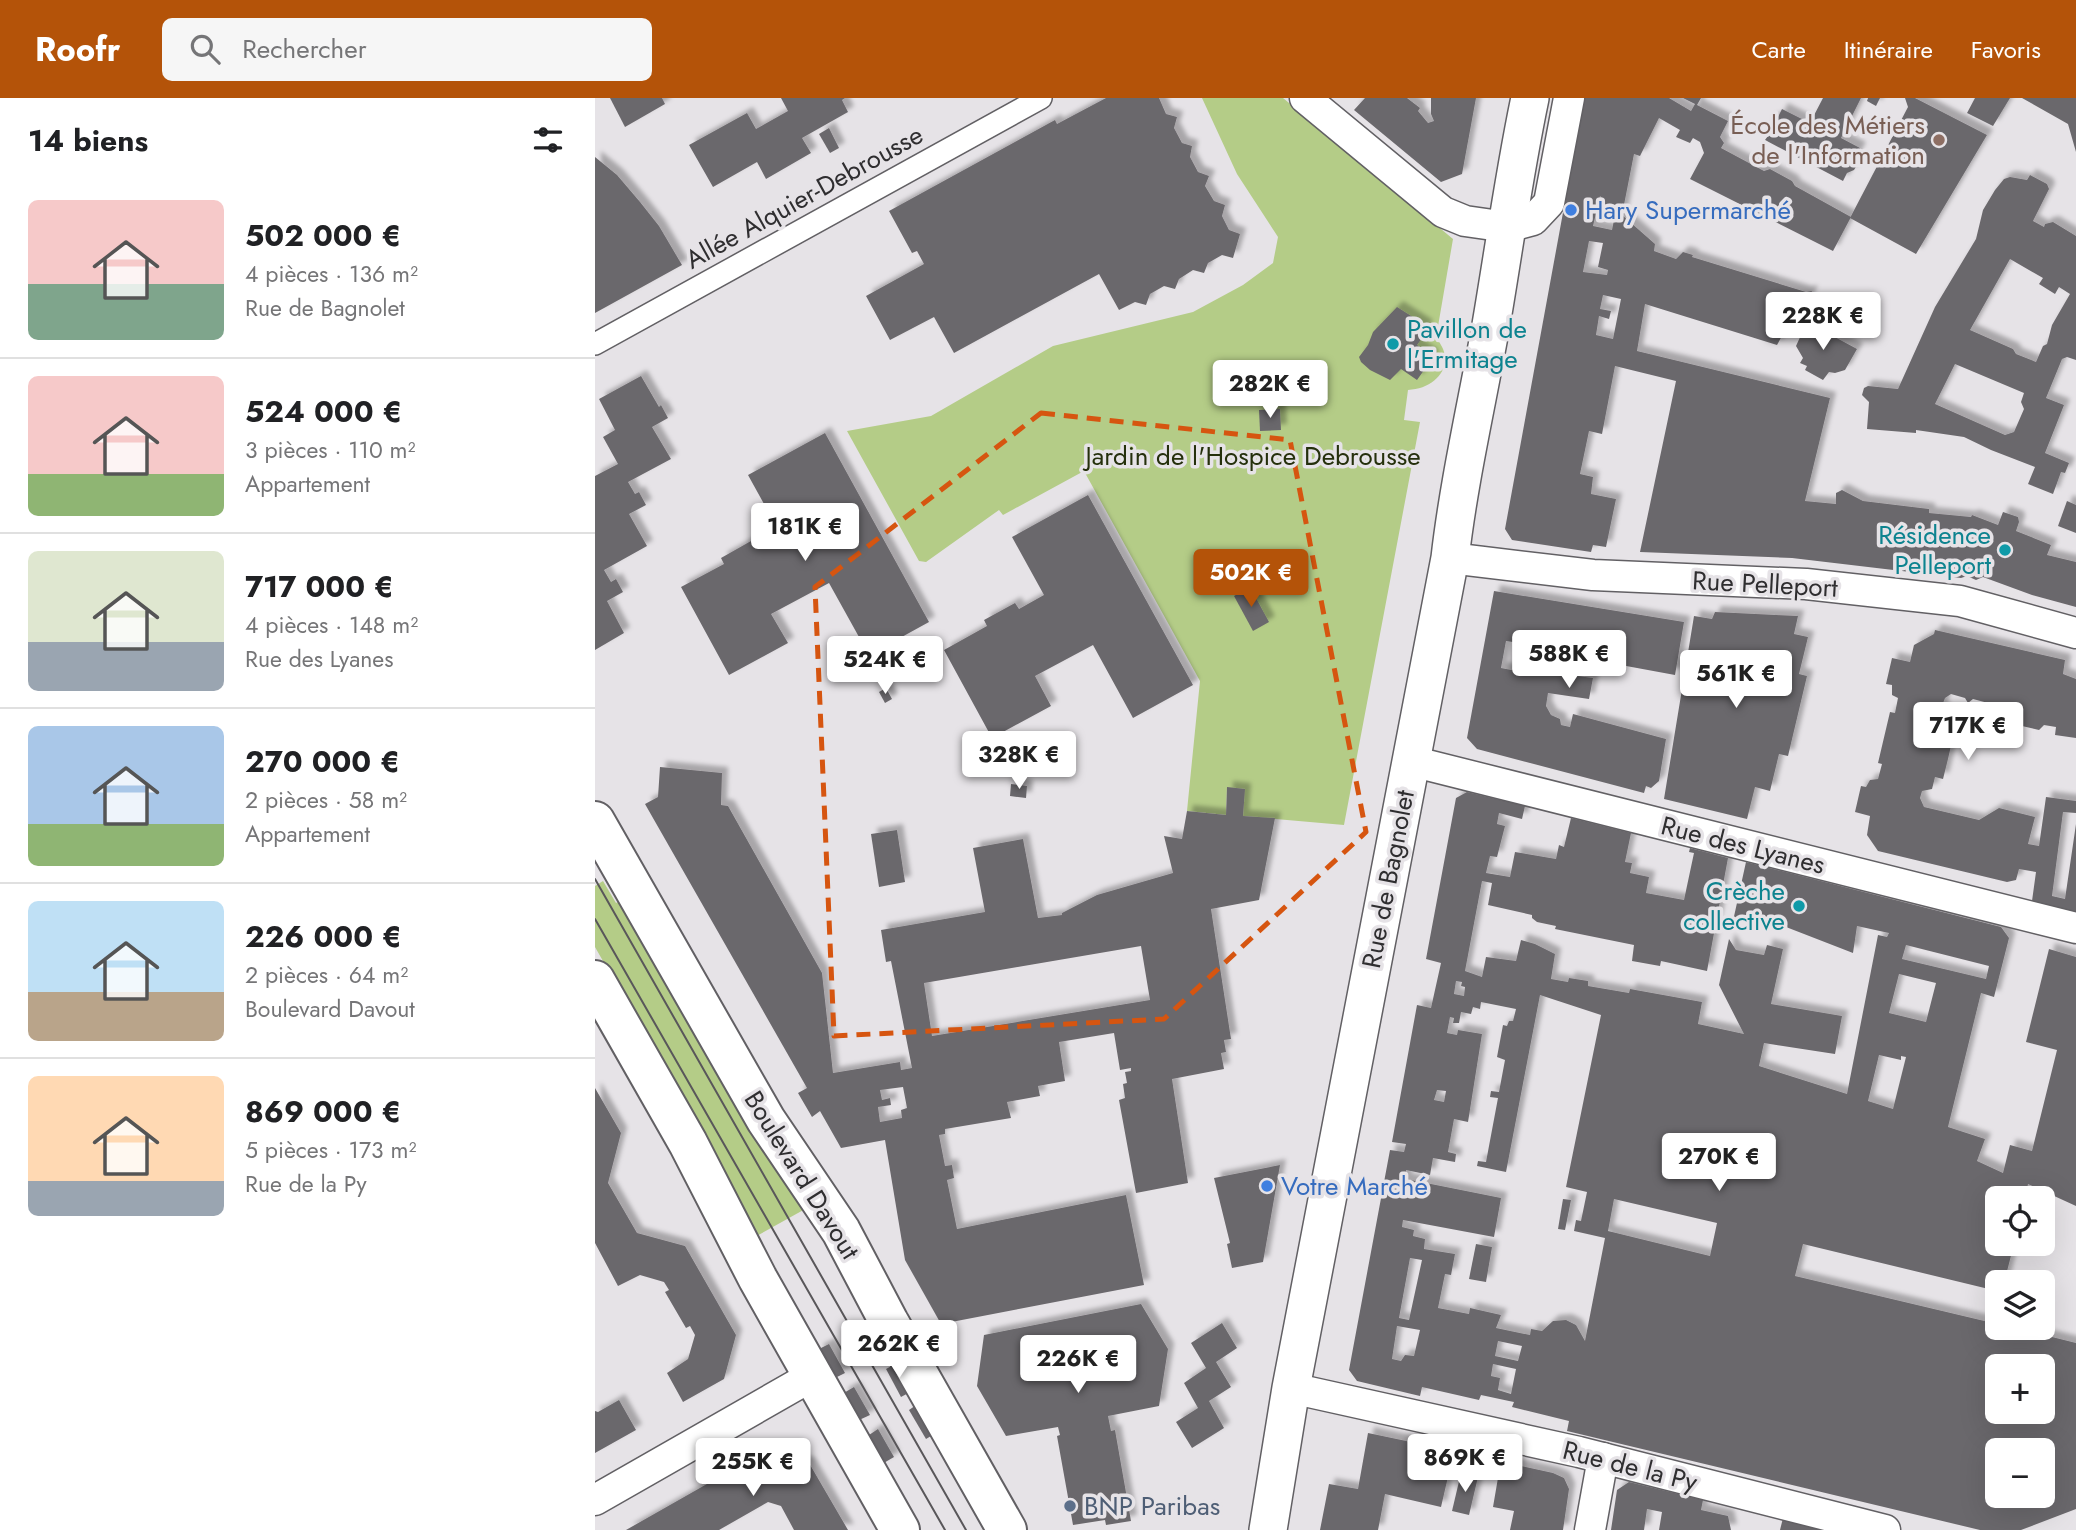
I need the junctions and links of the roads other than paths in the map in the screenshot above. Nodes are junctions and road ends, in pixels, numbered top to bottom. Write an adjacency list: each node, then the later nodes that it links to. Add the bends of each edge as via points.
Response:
1 (1041, 98): 6 (street, Allée Alquier-Debrousse)
2 (1305, 98): 5 (street, via 1443,212 1465,221)
3 (1530, 98): 5 (street, Rue de Bagnolet)
4 (1569, 98): 5 (street, via 1549,203 1533,219)
5 (1507, 227): 7 (street, Rue de Bagnolet)
6 (595, 344)
7 (1450, 558): 8 (street, Rue Pelleport, via 1593,575 1806,584 1960,601); 9 (street, Rue de Bagnolet)
8 (2076, 633)
9 (1411, 761): 11 (street, Rue des Lyanes); 14 (street, Rue de Bagnolet)
10 (595, 821): 18 (main road, Boulevard Davout, via 766,1120 841,1231)
11 (2076, 928)
12 (595, 980): 13 (main road)
13 (812, 1376): 16 (street); 17 (main road)
14 (1291, 1388): 15 (street, Rue de la Py); 19 (street, Rue de Bagnolet)
15 (1603, 1458): 20 (street); 21 (street, Rue de la Py)
16 (595, 1500)
17 (900, 1530)
18 (1007, 1530)
19 (1268, 1530)
20 (1590, 1530)
21 (1885, 1530)

